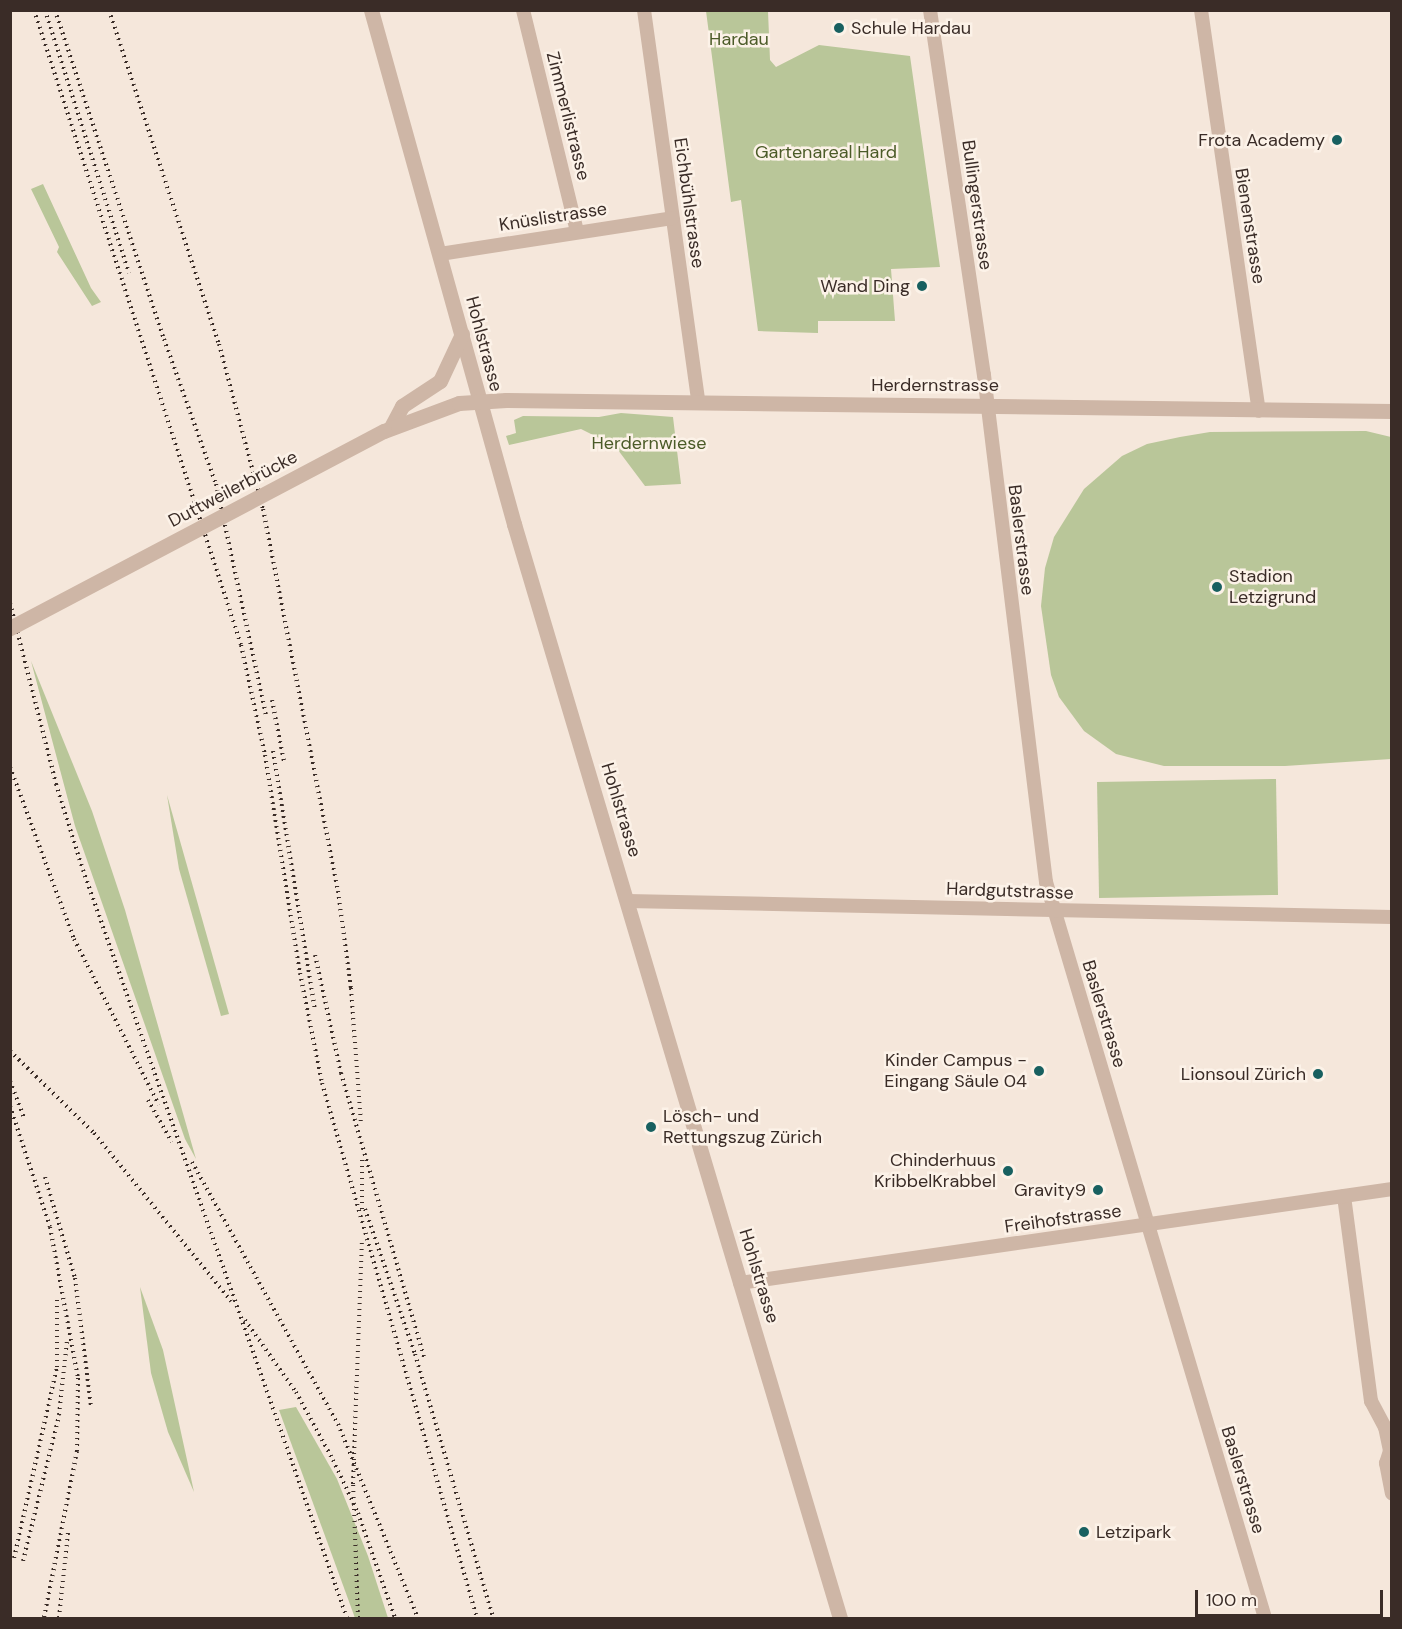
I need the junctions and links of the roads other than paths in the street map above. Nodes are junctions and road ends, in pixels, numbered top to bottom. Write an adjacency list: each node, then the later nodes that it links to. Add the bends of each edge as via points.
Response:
1 (371, 10): 8 (street, Hohlstrasse)
2 (523, 10): 7 (street, Zimmerlistrasse)
3 (644, 10): 6 (street, Eichbühlstrasse)
4 (930, 10): 12 (street, Bullingerstrasse)
5 (1200, 10): 13 (street, Bienenstrasse)
6 (672, 218): 7 (street, Knüslistrasse); 11 (street, Eichbühlstrasse)
7 (577, 231): 8 (street, Knüslistrasse)
8 (440, 254): 9 (street, Hohlstrasse)
9 (462, 334): 10 (street, Hohlstrasse); 15 (street, via 440,381 402,405)
10 (479, 401): 11 (street, Herdernstrasse); 15 (street, Duttweilerbrücke, via 459,403); 17 (street, Hohlstrasse)
11 (698, 401): 12 (street, Herdernstrasse)
12 (987, 404): 13 (street, Herdernstrasse); 18 (street, Baslerstrasse, via 1044,873)
13 (1258, 411): 14 (street, Herdernstrasse)
14 (1392, 411)
15 (388, 429): 16 (street, Duttweilerbrücke, bridge)
16 (10, 628)
17 (627, 901): 18 (street, Hardgutstrasse); 23 (street, Hohlstrasse)
18 (1053, 910): 19 (street, Hardgutstrasse); 22 (street, Baslerstrasse)
19 (1392, 917)
20 (1392, 1189): 21 (street, Freihofstrasse)
21 (1344, 1196): 22 (street, Freihofstrasse); 24 (street, via 1371,1401)
22 (1148, 1225): 23 (street, Freihofstrasse); 27 (street, Baslerstrasse)
23 (740, 1282): 26 (street, Hohlstrasse)
24 (1388, 1426): 25 (street, via 1390,1451 1386,1475)
25 (1392, 1493)
26 (840, 1618)
27 (1265, 1618)

